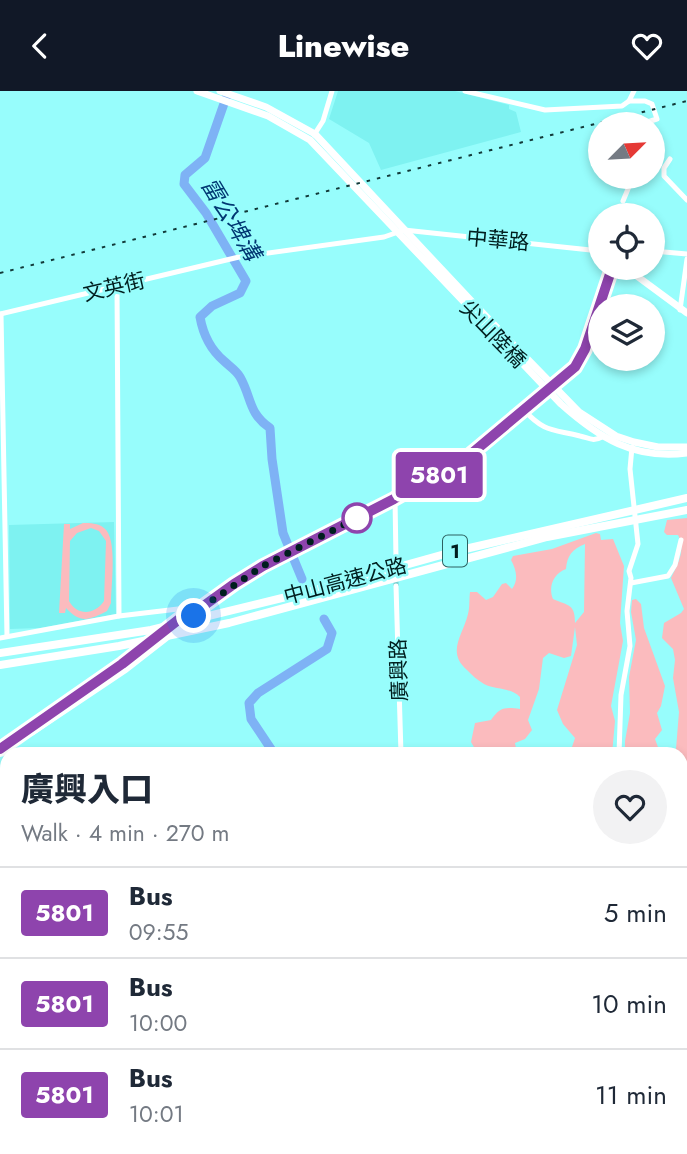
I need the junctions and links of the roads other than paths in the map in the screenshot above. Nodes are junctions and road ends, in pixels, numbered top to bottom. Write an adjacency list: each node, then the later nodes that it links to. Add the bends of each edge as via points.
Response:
1 (197, 91): 5 (main road)
2 (332, 91): 8 (street, via 323,121)
3 (465, 91): 6 (street, via 545,110 622,106)
4 (634, 91): 6 (street)
5 (220, 94): 8 (main road, via 276,116)
6 (629, 101): 7 (street, via 652,104)
7 (655, 112)
8 (312, 137): 13 (main road)
9 (670, 159): 11 (street, via 664,176)
10 (628, 189): 12 (street)
11 (687, 200)
12 (623, 201)
13 (400, 232): 14 (street, 中華路); 19 (street, 文英街, via 239,257); 23 (main road, 尖山陸橋, via 561,404); 24 (main road, 尖山陸橋, via 579,412)
14 (588, 250)
15 (665, 253): 16 (street)
16 (687, 256): 20 (street)
17 (608, 280): 22 (main road, via 575,367)
18 (642, 280): 20 (main road)
19 (117, 287): 21 (street, 文英街); 36 (street)
20 (684, 312)
21 (0, 314): 35 (street)
22 (524, 410): 23 (street, via 554,433 592,440); 28 (main road, via 465,459)
23 (602, 437): 24 (main road, 尖山陸橋)
24 (633, 446): 25 (main road); 26 (main road, via 654,454); 32 (street, via 630,469 638,544 629,571)
25 (687, 447)
26 (687, 453)
27 (687, 498): 38 (highway, 中山高速公路 / 1, via 452,552 151,630)
28 (394, 499): 31 (street); 34 (main road, via 279,558)
29 (687, 510): 39 (highway, 中山高速公路 / 1, via 547,537 229,623)
30 (681, 541): 32 (street, via 668,576)
31 (396, 559)
32 (631, 583): 42 (street, via 627,611 630,646 621,695)
33 (396, 586): 41 (street, 廣興路)
34 (202, 607): 36 (street); 40 (main road, via 187,613)
35 (3, 616): 37 (street)
36 (119, 616): 37 (street)
37 (3, 637)
38 (0, 653)
39 (0, 665)
40 (3, 747)
41 (401, 747)
42 (619, 747)

